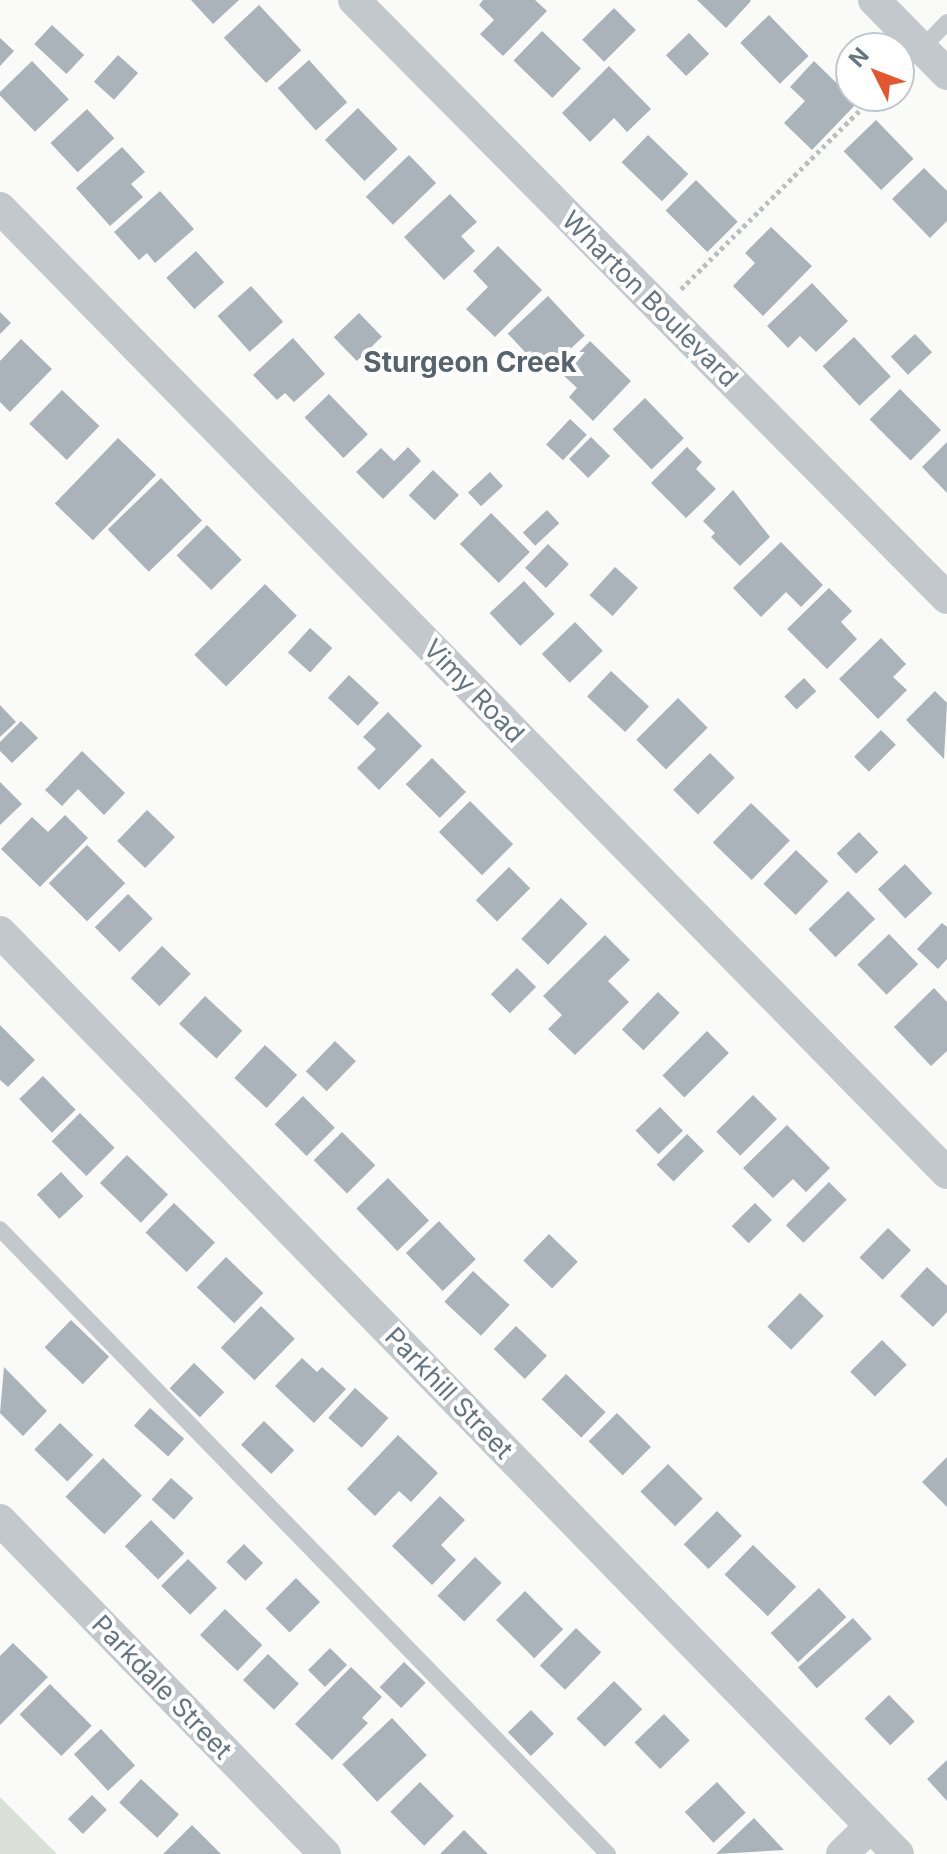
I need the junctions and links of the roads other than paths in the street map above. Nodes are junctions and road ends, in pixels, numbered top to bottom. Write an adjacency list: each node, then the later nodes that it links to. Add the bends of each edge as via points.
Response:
1 (354, 0): 7 (street, Wharton Boulevard)
2 (874, 0): 4 (street)
3 (947, 22): 4 (lane)
4 (922, 48): 5 (street)
5 (947, 74)
6 (0, 208): 9 (street, Vimy Road)
7 (947, 598)
8 (0, 932): 12 (street, Parkhill Street)
9 (947, 1173)
10 (0, 1229): 14 (lane)
11 (0, 1520): 13 (street, Parkdale Street)
12 (871, 1826): 15 (street); 16 (street, Parkhill Street)
13 (325, 1854)
14 (608, 1854)
15 (842, 1854)
16 (898, 1854)

